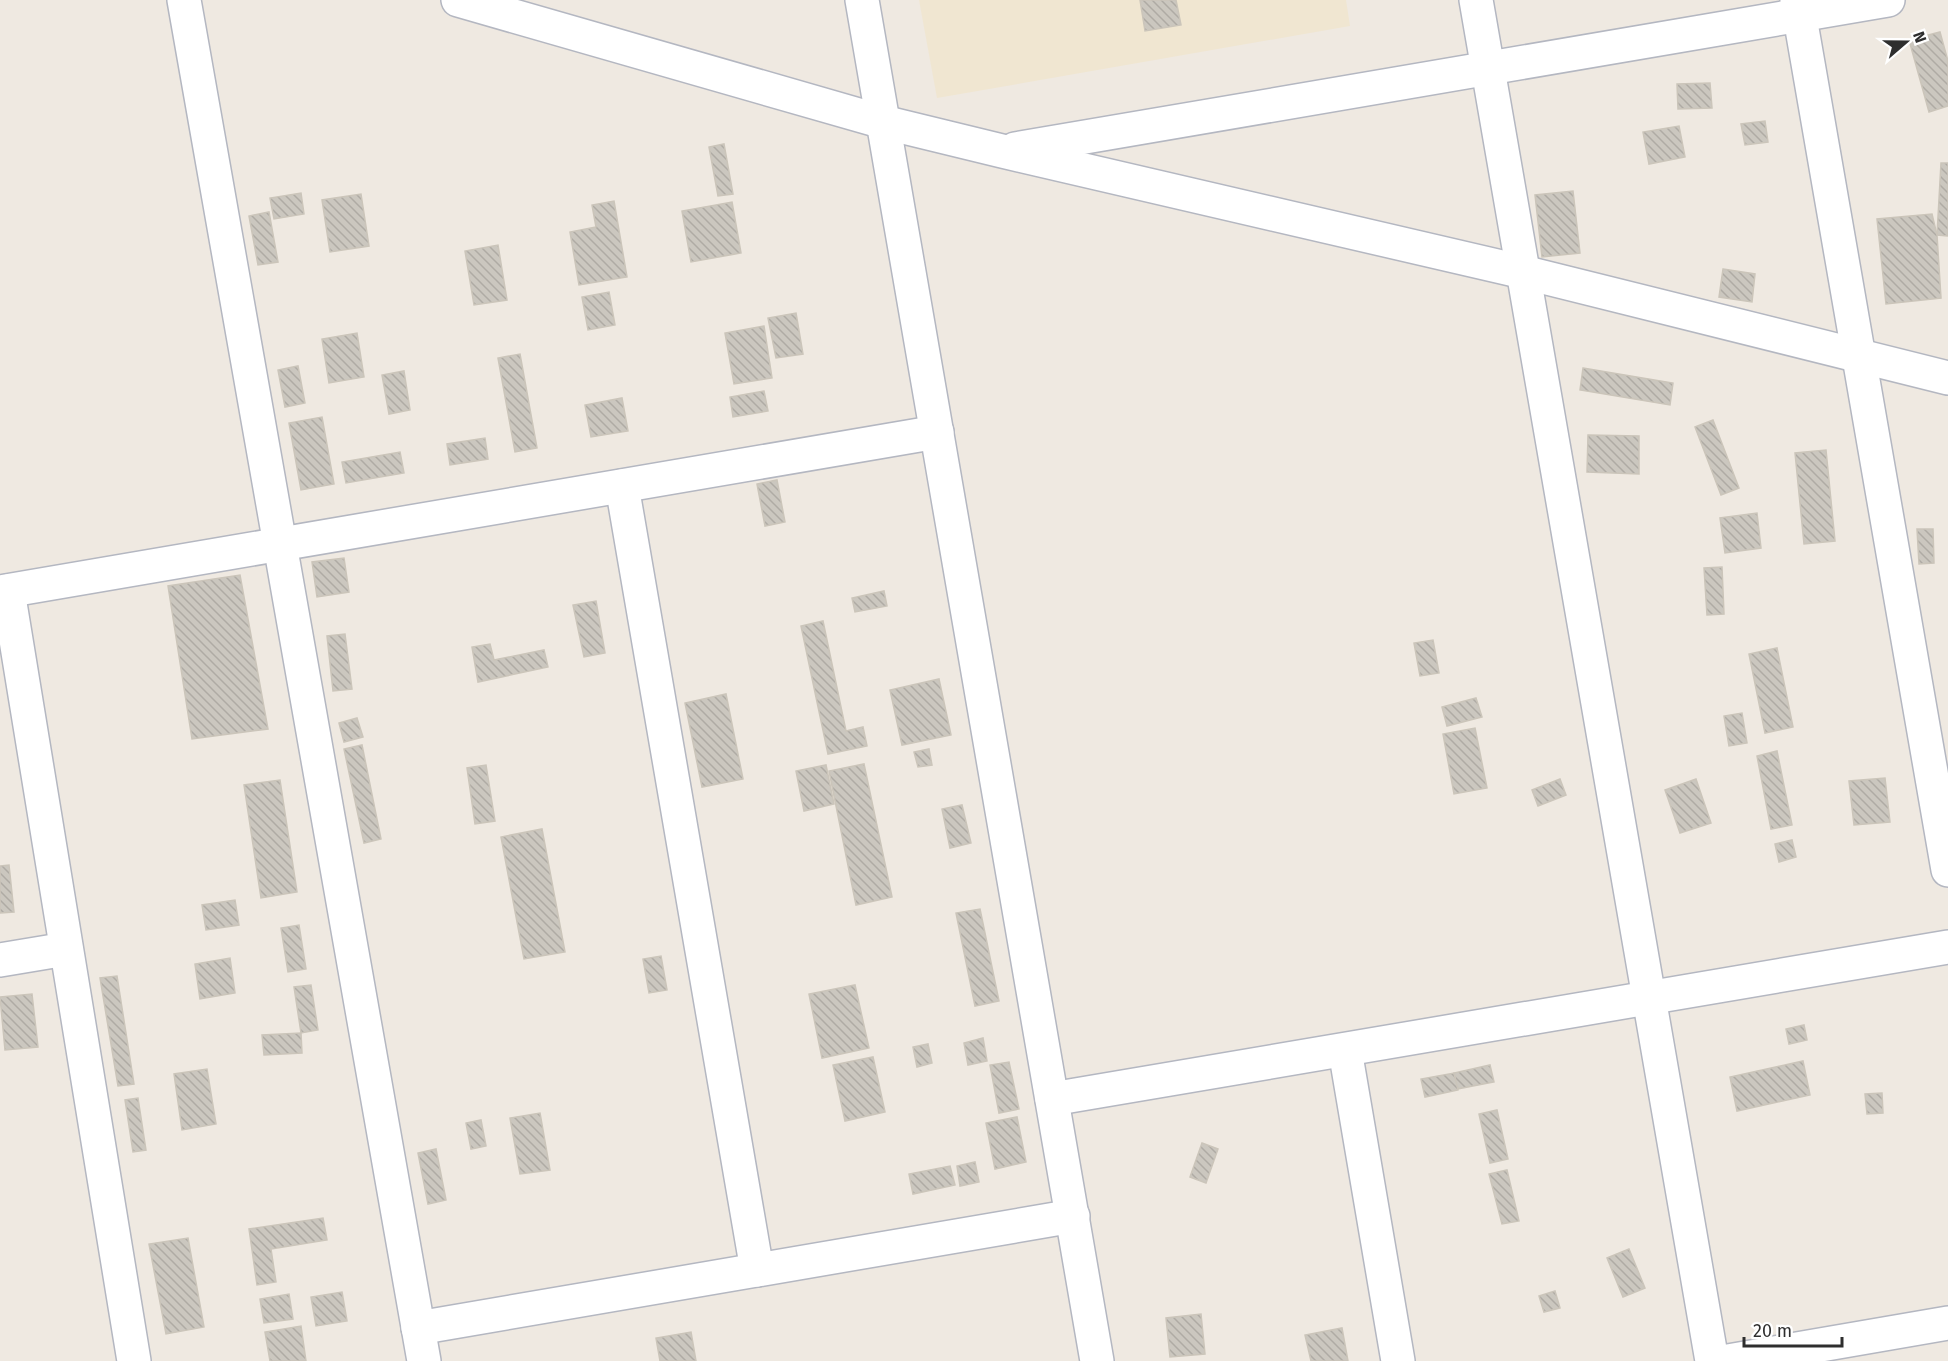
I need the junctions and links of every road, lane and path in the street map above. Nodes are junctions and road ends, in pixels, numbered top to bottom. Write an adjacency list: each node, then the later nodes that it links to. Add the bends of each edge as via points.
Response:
1 (184, 0): 16 (street)
2 (459, 0): 7 (street)
3 (862, 0): 9 (street)
4 (1476, 0): 8 (street)
5 (1888, 0): 6 (street)
6 (1799, 8): 8 (street); 12 (street)
7 (557, 15): 9 (street)
8 (1488, 68): 10 (street); 11 (street)
9 (883, 122): 10 (street); 14 (street)
10 (1002, 151): 11 (street)
11 (1523, 272): 12 (street); 22 (street)
12 (1859, 354): 13 (street); 18 (street)
13 (1948, 378)
14 (937, 432): 15 (street); 24 (street)
15 (622, 486): 16 (street); 26 (street)
16 (280, 544): 17 (street); 28 (street)
17 (4, 591): 20 (street)
18 (1948, 870)
19 (1948, 947): 22 (street)
20 (66, 949): 21 (street); 29 (street)
21 (0, 960)
22 (1649, 998): 23 (street); 33 (street)
23 (1345, 1050): 24 (street); 32 (street)
24 (1052, 1099): 25 (street)
25 (1073, 1216): 26 (street); 31 (street)
26 (757, 1270): 28 (street)
27 (1948, 1323): 34 (street)
28 (418, 1328): 30 (street)
29 (134, 1361)
30 (424, 1361)
31 (1097, 1361)
32 (1398, 1361)
33 (1712, 1361)
34 (1728, 1361)

